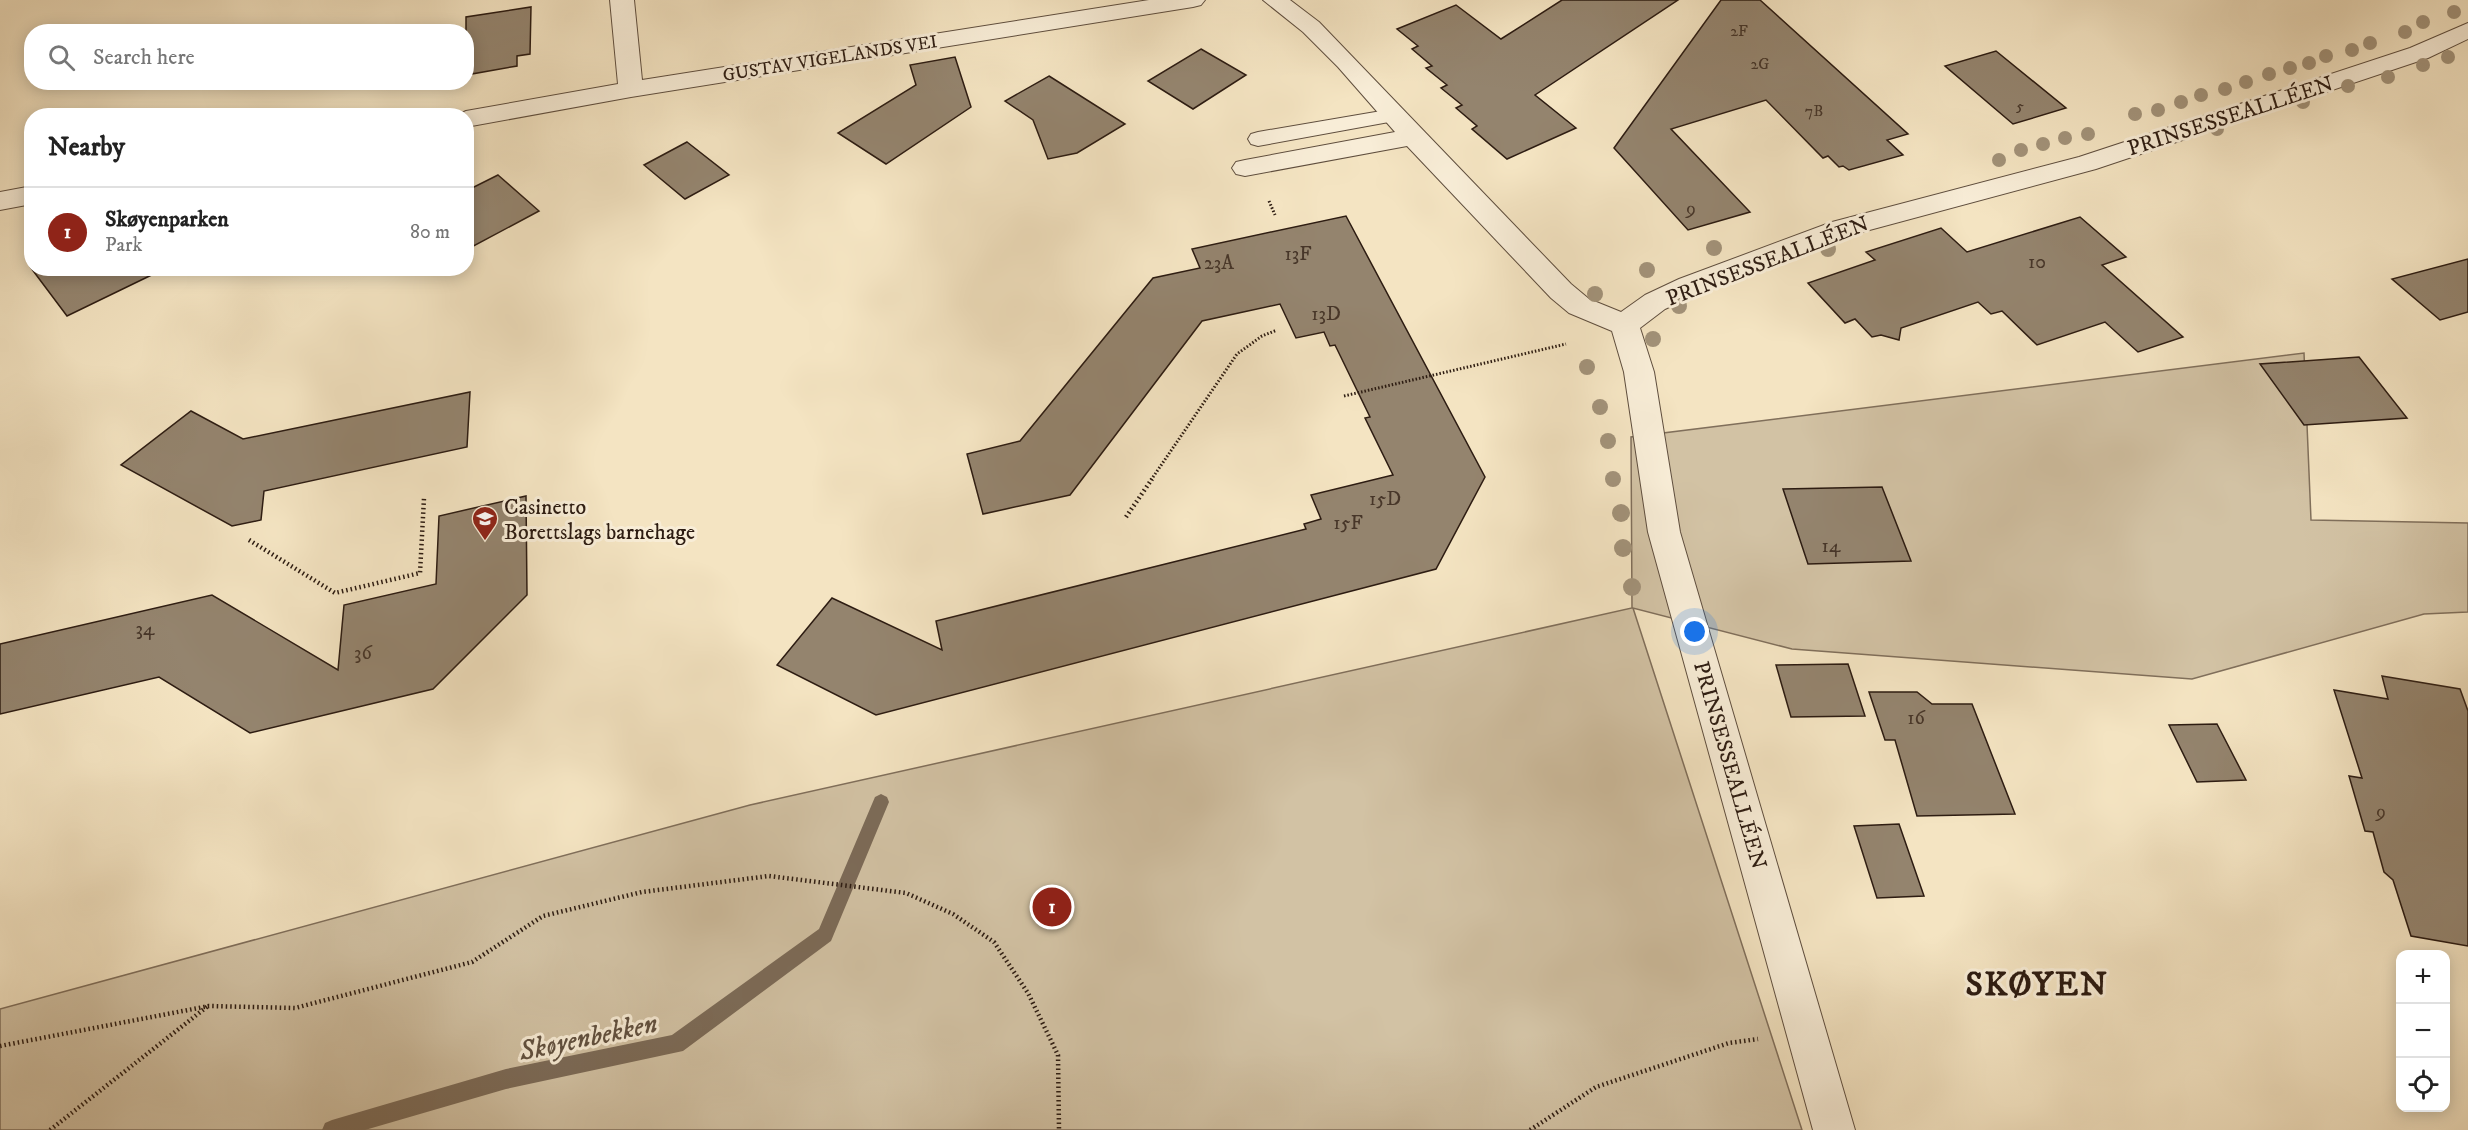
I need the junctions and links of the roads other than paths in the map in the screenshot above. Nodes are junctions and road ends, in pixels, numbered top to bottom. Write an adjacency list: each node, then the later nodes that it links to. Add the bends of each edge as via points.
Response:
1 (622, 0): 5 (street)
2 (1193, 0): 5 (street, GUSTAV VIGELANDS VEI)
3 (1275, 0): 6 (street, via 1311,27)
4 (2468, 30): 13 (street, PRINSESSEALLÉEN, via 2419,53 2087,163 1842,228 1689,286 1655,302)
5 (631, 89): 7 (street, GUSTAV VIGELANDS VEI)
6 (1394, 115): 8 (street); 9 (lane)
7 (474, 117)
8 (1413, 137): 10 (street); 13 (street, via 1561,291 1579,306)
9 (1258, 139)
10 (1245, 168)
11 (24, 196): 12 (street)
12 (0, 201)
13 (1624, 325): 14 (street, PRINSESSEALLÉEN, via 1639,372 1665,532)
14 (1834, 1130)

